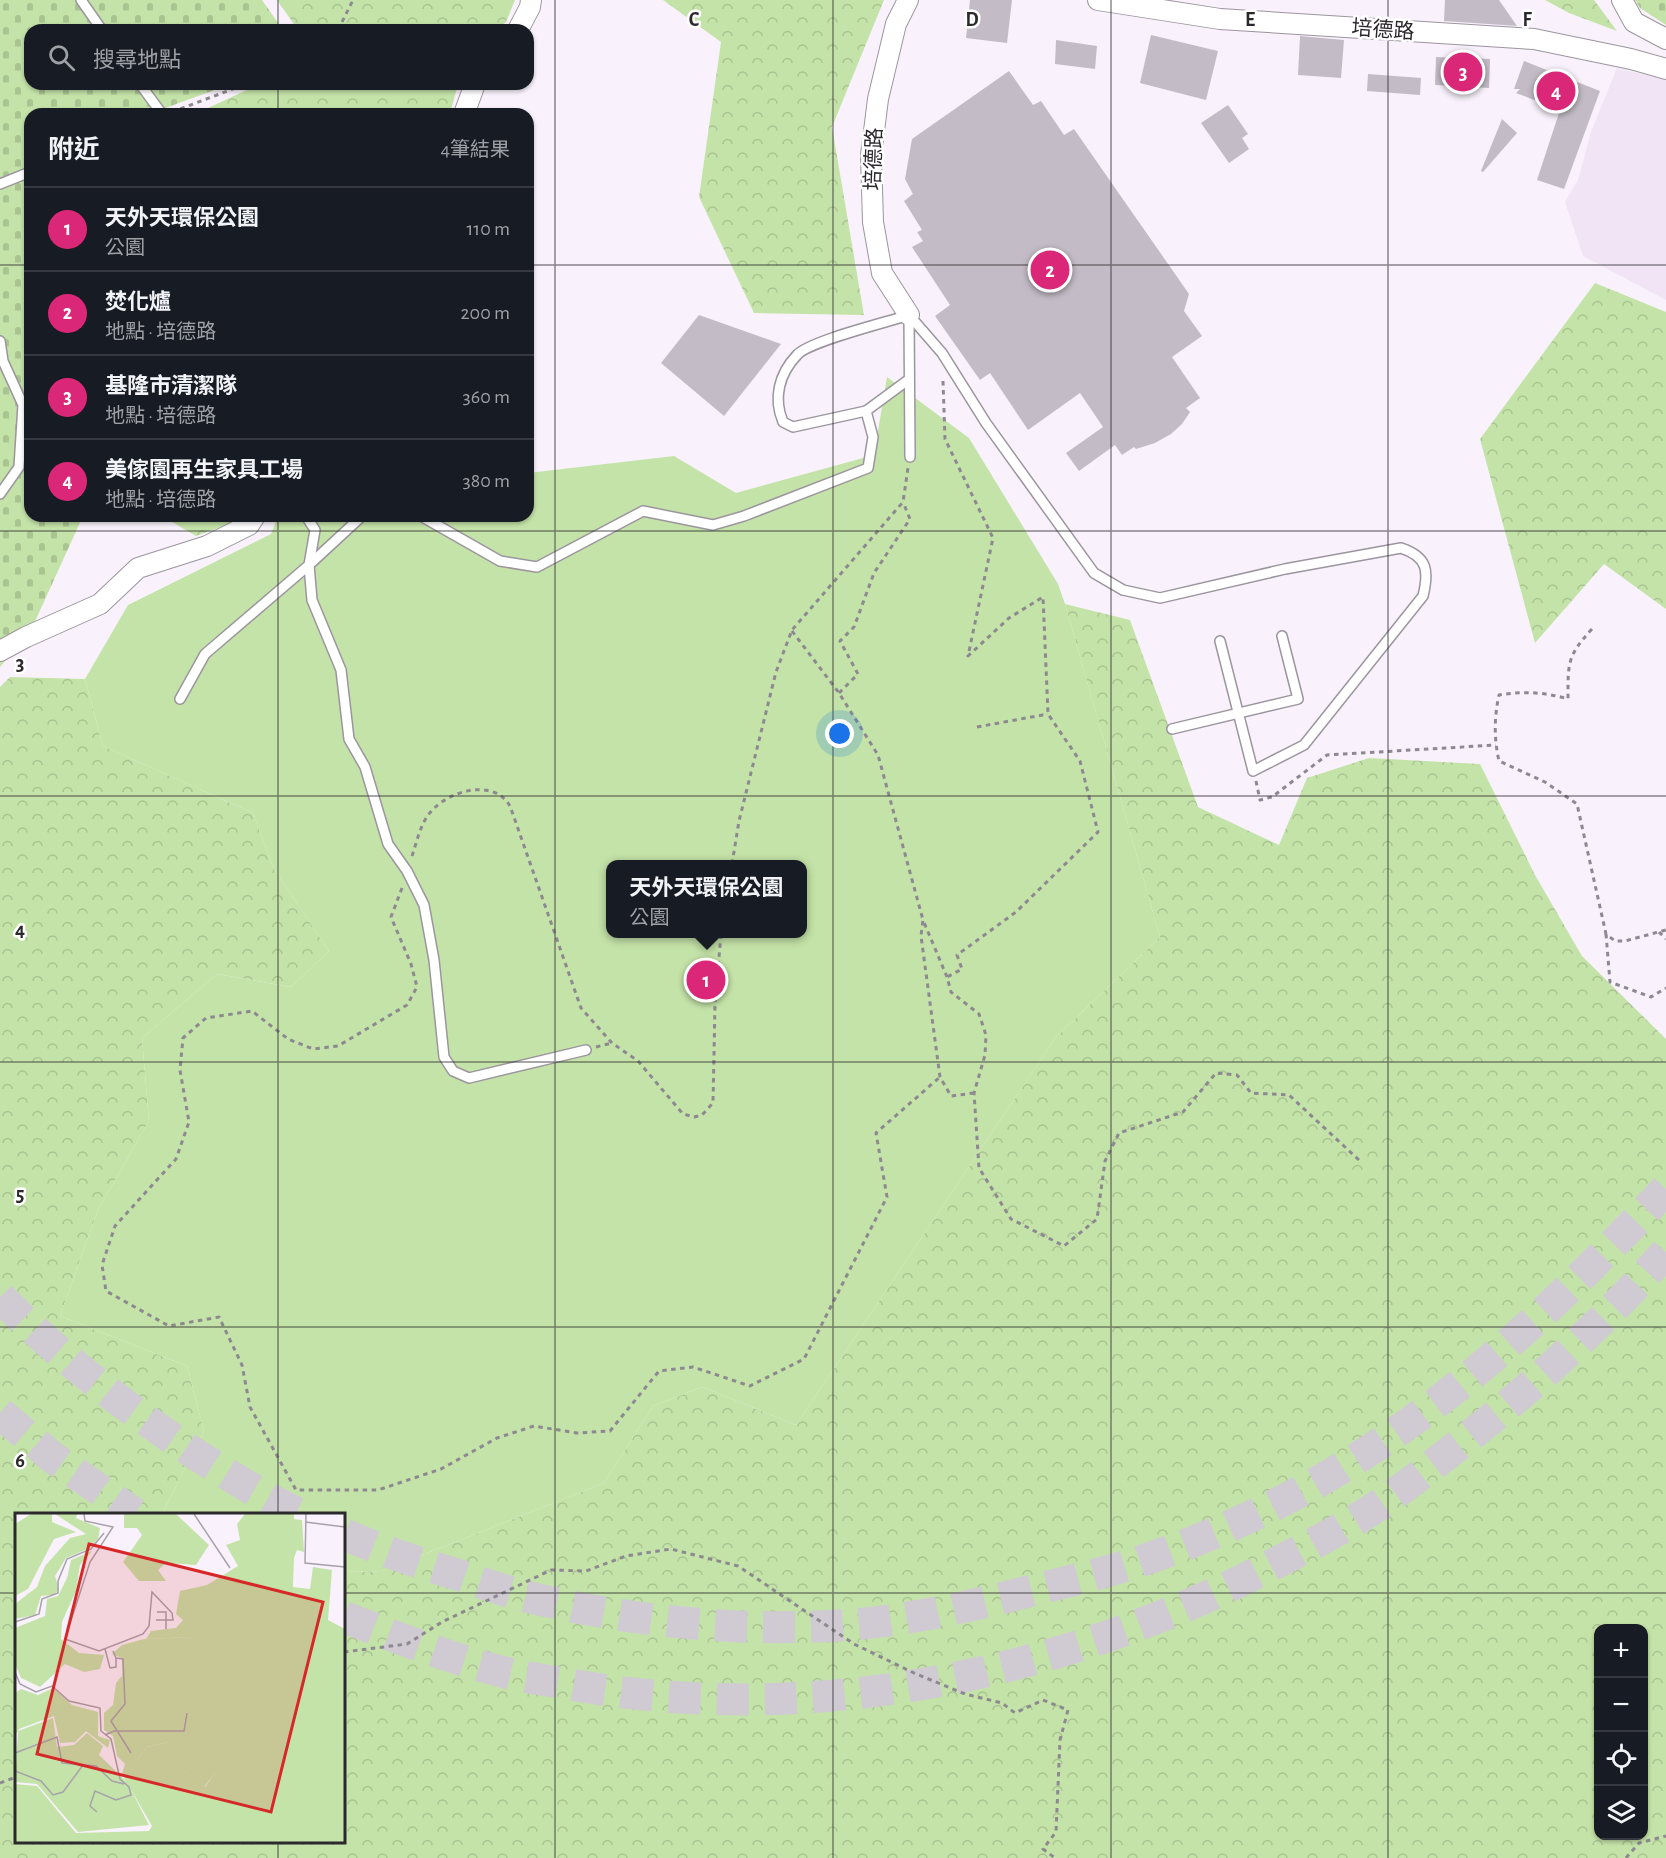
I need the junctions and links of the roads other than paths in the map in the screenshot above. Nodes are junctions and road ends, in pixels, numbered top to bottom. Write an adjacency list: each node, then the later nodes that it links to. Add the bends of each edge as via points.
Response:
1 (81, 0): 6 (lane)
2 (531, 0): 7 (street)
3 (908, 0): 16 (street, 培德路, via 896,24 878,99 872,155 873,222 882,273)
4 (1098, 0): 9 (street, 培德路, via 1220,19 1534,39)
5 (1622, 0): 8 (street, via 1634,22)
6 (98, 24)
7 (521, 24)
8 (1666, 39)
9 (1666, 69)
10 (144, 90): 12 (lane)
11 (472, 90): 13 (street)
12 (158, 108)
13 (466, 108)
14 (24, 174): 15 (lane)
15 (0, 184)
16 (909, 315): 19 (lane); 20 (lane, via 812,345 798,354 779,382 777,408 783,422 793,427); 32 (lane, via 942,353 986,423 1094,573 1123,590 1160,598 1285,569 1401,548 1424,562 1427,578 1423,596 1304,745 1253,771)
17 (0, 341): 18 (lane)
18 (2, 361): 22 (lane, via 23,405 19,467)
19 (908, 380): 20 (lane); 21 (lane)
20 (866, 411): 26 (lane, via 873,437 868,468 713,525 643,511 537,567 500,561)
21 (909, 457)
22 (0, 494)
23 (251, 522): 30 (street, via 207,546 138,568 100,604)
24 (310, 522): 27 (lane, via 315,530)
25 (356, 522): 27 (lane)
26 (432, 522)
27 (309, 565): 31 (lane, via 205,654); 34 (lane, via 312,600 341,670 349,739 365,767 388,844 424,906 444,1057 453,1071 469,1078)
28 (1282, 636): 32 (lane, via 1298,699)
29 (1220, 641): 32 (lane)
30 (0, 651)
31 (180, 699)
32 (1239, 713): 33 (lane)
33 (1172, 729)
34 (586, 1050)

